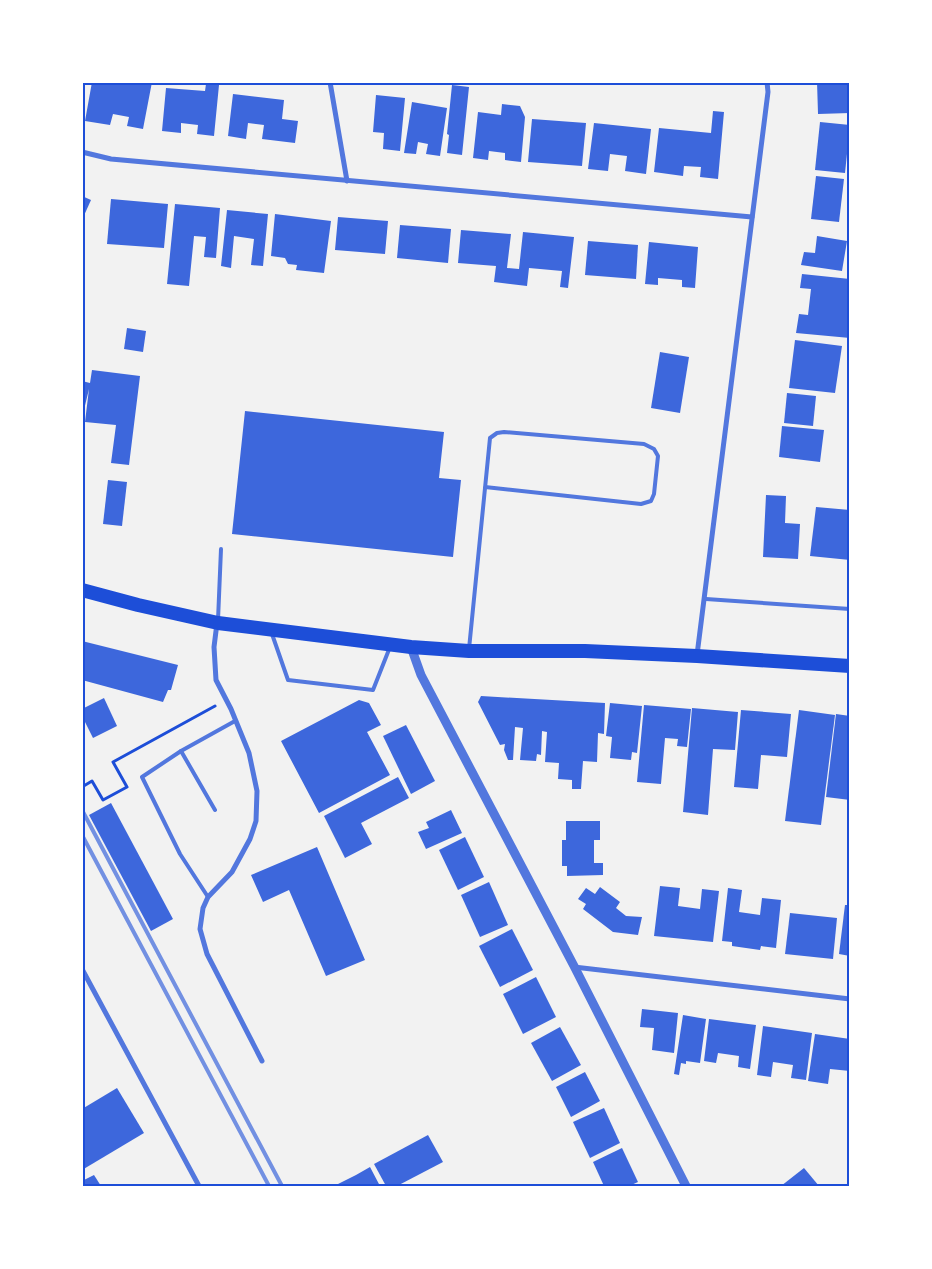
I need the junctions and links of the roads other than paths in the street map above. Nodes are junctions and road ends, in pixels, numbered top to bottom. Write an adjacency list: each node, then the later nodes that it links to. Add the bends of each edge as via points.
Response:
1 (330, 82): 4 (street)
2 (768, 82): 5 (street)
3 (82, 152): 4 (street, via 111,159)
4 (347, 181): 5 (street)
5 (752, 216): 9 (street)
6 (485, 487): 6 (lane, via 490,438 497,433 644,444 654,448 658,456 654,494 651,501 641,504); 15 (lane)
7 (221, 549): 11 (lane)
8 (82, 590): 11 (highway)
9 (706, 599): 10 (lane); 16 (street)
10 (850, 609)
11 (218, 623): 12 (highway); 18 (street, via 214,647 216,680)
12 (271, 630): 13 (highway); 13 (lane, via 288,680 373,690)
13 (391, 645): 14 (highway)
14 (411, 647): 15 (highway); 22 (street, via 421,675)
15 (469, 651): 16 (highway)
16 (697, 656): 17 (highway)
17 (850, 666)
18 (235, 720): 19 (lane); 21 (street, via 249,753 258,791 256,821 250,840 232,872)
19 (181, 751): 20 (lane); 21 (lane, via 142,777 180,854)
20 (215, 810)
21 (208, 897): 25 (street, via 200,929 207,954)
22 (574, 966): 24 (street); 27 (street)
23 (82, 969): 26 (street)
24 (850, 999)
25 (262, 1061)
26 (199, 1186)
27 (686, 1186)

